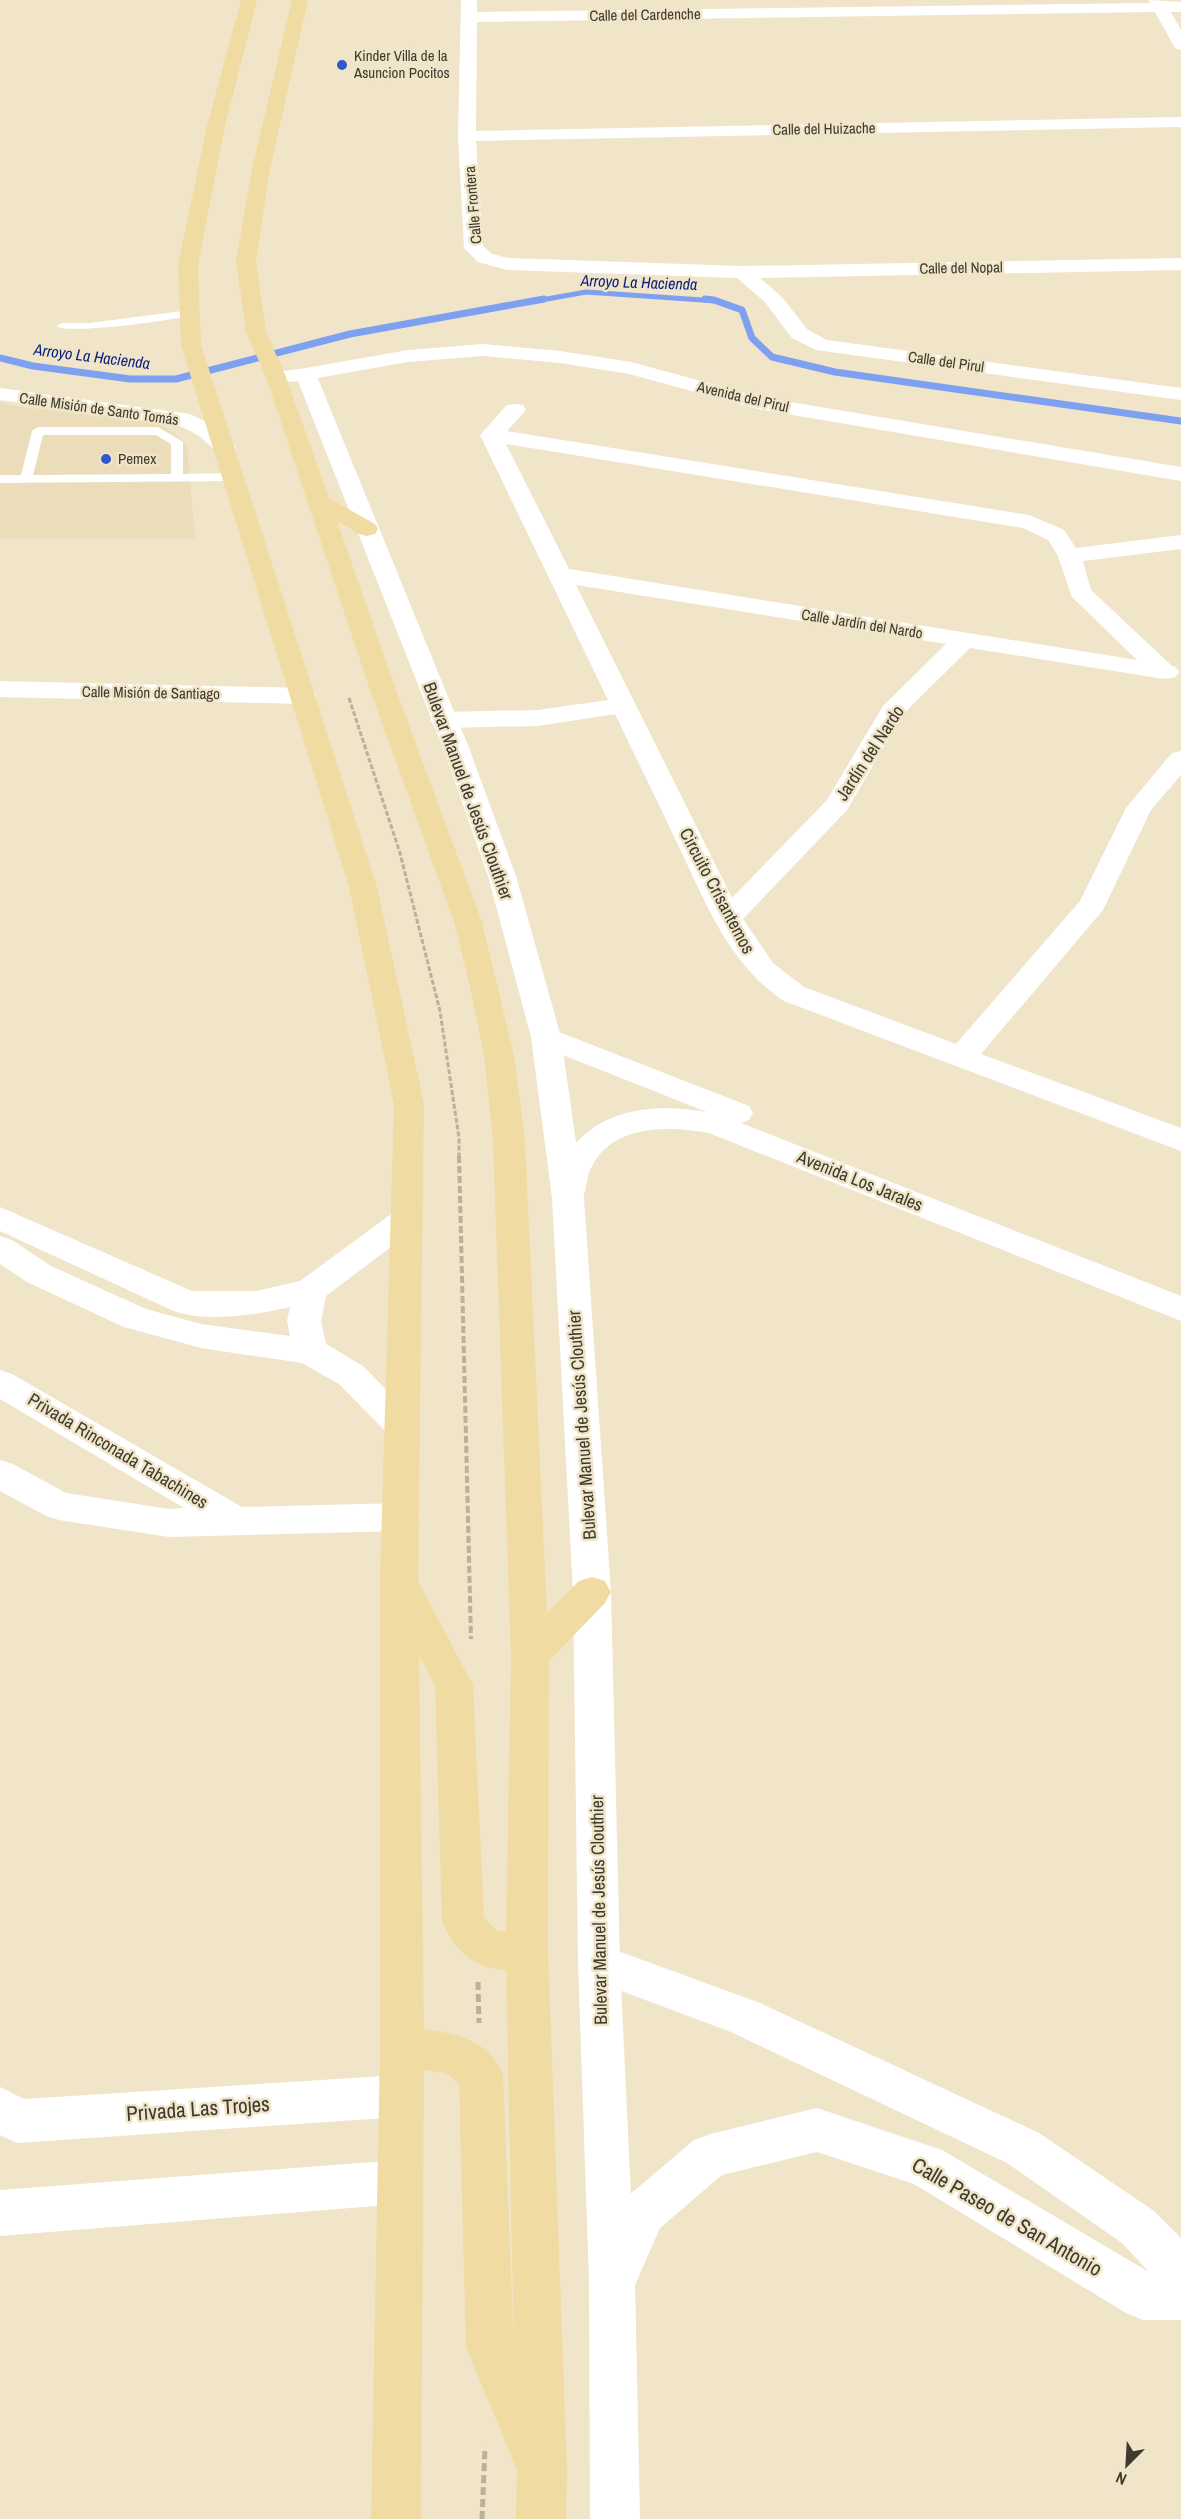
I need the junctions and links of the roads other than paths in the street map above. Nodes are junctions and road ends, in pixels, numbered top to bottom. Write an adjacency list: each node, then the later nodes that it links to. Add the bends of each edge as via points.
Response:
1 (249, 0): 11 (main road, via 216,126 188,265)
2 (300, 0): 13 (main road, via 261,170 246,261 256,332)
3 (1158, 4): 4 (street, Calle del Cardenche); 5 (street, Calle del Cardenche); 6 (street)
4 (1181, 8)
5 (469, 9): 8 (street, Calle Frontera)
6 (1181, 45)
7 (1181, 122): 8 (street, Calle del Huizache)
8 (467, 136): 10 (street, Calle Frontera, via 474,248 485,258 507,264)
9 (1181, 264): 10 (street, Calle del Nopal)
10 (742, 272): 17 (street, Calle del Pirul, via 774,300 799,335 823,346)
11 (190, 313): 12 (lane); 15 (main road, via 191,345)
12 (62, 326)
13 (284, 372): 21 (street, Avenida del Pirul, via 483,350 560,357 631,369 758,403); 25 (main road); 26 (street, Bulevar Manuel de Jesús Clouthier)
14 (0, 387): 15 (street, Calle Misión de Santo Tomás, via 146,405 189,400)
15 (204, 389): 20 (main road)
16 (0, 394): 20 (street, Calle Misión de Santo Tomás, via 182,419 206,431)
17 (1181, 394)
18 (515, 410): 19 (street)
19 (491, 435): 28 (street, via 1029,522 1056,535); 29 (street, Circuito Crisantemos)
20 (229, 463): 22 (lane); 33 (main road)
21 (1181, 474)
22 (177, 478): 24 (lane); 24 (lane, via 177,442 158,431 38,431)
23 (0, 479): 24 (lane)
24 (26, 479)
25 (319, 502): 26 (main road); 56 (main road, via 468,922 499,1055 509,1142)
26 (367, 529): 35 (street, Bulevar Manuel de Jesús Clouthier)
27 (1181, 542): 28 (street)
28 (1070, 556): 31 (street, via 1080,592)
29 (559, 575): 30 (street, Calle Jardín del Nardo); 34 (street, Circuito Crisantemos)
30 (964, 640): 31 (street, Calle Jardín del Nardo); 37 (street, Jardín del Nardo, via 892,711 838,804)
31 (1173, 673)
32 (0, 689): 33 (street, Calle Misión de Santiago)
33 (303, 696): 43 (main road, via 363,887 409,1104)
34 (627, 712): 35 (street, via 543,728); 37 (street, Circuito Crisantemos)
35 (449, 734): 38 (street, Bulevar Manuel de Jesús Clouthier, via 502,876)
36 (1181, 759): 39 (street, via 1139,808 1093,904)
37 (728, 918): 39 (street, Circuito Crisantemos, via 757,965 772,981)
38 (546, 1037): 41 (street, Bulevar Manuel de Jesús Clouthier); 45 (street, Avenida Los Jarales)
39 (962, 1057): 40 (street, Circuito Crisantemos)
40 (1181, 1140)
41 (567, 1198): 47 (street, Avenida Los Jarales, via 576,1164 587,1147 604,1135 650,1119 692,1119 716,1124); 55 (street, Bulevar Manuel de Jesús Clouthier)
42 (0, 1218): 46 (street, via 188,1303 256,1303)
43 (405, 1220): 46 (street); 50 (main road)
44 (0, 1248): 48 (street, via 39,1274 135,1318 201,1336)
45 (1181, 1288)
46 (310, 1290): 48 (street, via 304,1321)
47 (1181, 1309)
48 (310, 1351): 50 (street, via 351,1375)
49 (0, 1383): 53 (street, Privada Rinconada Tabachines)
50 (402, 1427): 52 (main road)
51 (0, 1474): 53 (street, Privada Rinconada Tabachines, via 59,1506 169,1523)
52 (401, 1517): 53 (street, Privada Rinconada Tabachines); 54 (main road)
53 (236, 1521)
54 (399, 1581): 57 (main road, via 454,1685 463,1921 476,1943 498,1952); 59 (main road)
55 (592, 1592): 56 (main road); 58 (street, Bulevar Manuel de Jesús Clouthier)
56 (530, 1656): 57 (main road)
57 (527, 1950): 67 (main road)
58 (599, 1963): 64 (street, via 745,2017 1023,2148 1138,2227); 65 (street, Bulevar Manuel de Jesús Clouthier)
59 (402, 2047): 60 (main road); 67 (main road, via 455,2054 481,2074 490,2347)
60 (400, 2096): 61 (street, Privada Las Trojes, via 17,2121); 62 (main road)
61 (0, 2108)
62 (400, 2182): 63 (street); 68 (main road)
63 (0, 2212)
64 (1181, 2272)
65 (612, 2282): 66 (street, Calle Paseo de San Antonio, via 644,2212 710,2156 817,2130 926,2166 1143,2296); 70 (street, Bulevar Manuel de Jesús Clouthier)
66 (1181, 2296)
67 (543, 2471): 69 (main road)
68 (396, 2519)
69 (541, 2519)
70 (615, 2519)

